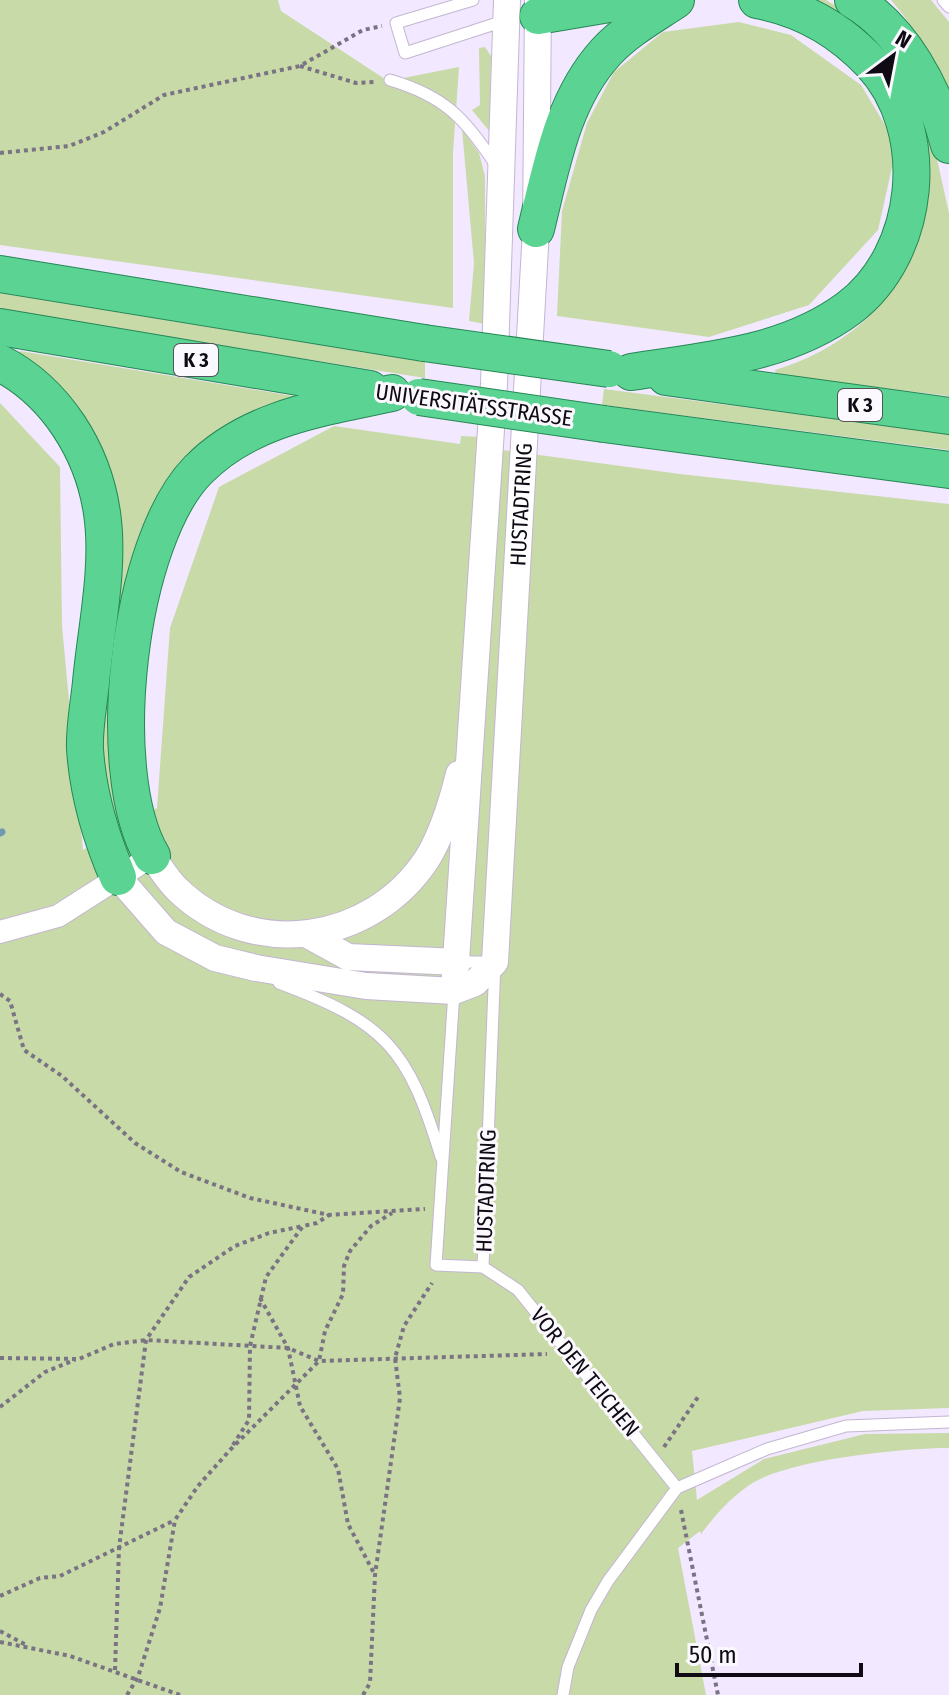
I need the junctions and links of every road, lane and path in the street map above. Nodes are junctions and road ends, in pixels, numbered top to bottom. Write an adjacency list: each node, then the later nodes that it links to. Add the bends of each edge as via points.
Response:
1 (674, 0): 7 (highway); 14 (highway, via 629,31 591,69 563,128)
2 (757, 0): 18 (highway, via 783,5 839,34 873,65 898,105 913,179 898,245 853,305 813,333 763,350)
3 (853, 0): 11 (highway, via 900,44 926,83)
4 (943, 0): 6 (lane)
5 (465, 1): 8 (lane)
6 (949, 7)
7 (523, 9): 8 (lane, via 405,53); 13 (street, HUSTADTRING); 14 (street, HUSTADTRING)
8 (396, 23): 9 (path, via 363,30)
9 (300, 66): 10 (path, via 356,83); 12 (path, via 164,95 104,132 69,146)
10 (390, 80): 13 (lane, via 421,89 448,105 470,126)
11 (949, 145)
12 (0, 153)
13 (502, 174): 22 (street, HUSTADTRING)
14 (536, 229): 29 (street, HUSTADTRING)
15 (0, 274): 18 (highway, K 3, bridge)
16 (0, 327): 19 (highway, UNIVERSITÄTSSTRASSE / K 3)
17 (0, 363): 24 (highway, via 47,396 71,428 102,513 85,746 95,823)
18 (620, 371): 20 (highway, K 3)
19 (406, 395): 21 (highway, UNIVERSITÄTSSTRASSE / K 3, bridge); 23 (highway, via 269,422 198,470 175,502 156,541 144,585 125,696 126,771 139,833)
20 (949, 416)
21 (949, 470)
22 (472, 724): 26 (street, HUSTADTRING, via 453,799 427,859 394,897 353,921); 28 (street, HUSTADTRING)
23 (152, 856): 24 (street); 26 (street, HUSTADTRING, via 177,890 209,914 277,937)
24 (118, 877): 25 (street, via 58,916); 27 (street, HUSTADTRING, via 166,932)
25 (0, 932)
26 (308, 935): 28 (street, HUSTADTRING, via 348,957)
27 (215, 958): 30 (street, HUSTADTRING, via 366,986); 32 (lane, HUSTADTRING, via 353,1015 395,1048 414,1081)
28 (458, 962): 29 (lane, HUSTADTRING); 30 (street, HUSTADTRING)
29 (495, 962): 30 (street, via 475,983); 38 (lane, HUSTADTRING)
30 (454, 991): 32 (lane, HUSTADTRING)
31 (0, 994): 35 (path, via 10,1001 24,1050 62,1076 135,1143 181,1172 250,1198)
32 (441, 1157): 33 (lane, HUSTADTRING)
33 (439, 1209): 34 (path); 37 (lane, HUSTADTRING)
34 (392, 1213): 35 (path); 47 (path, via 371,1226 350,1251 343,1294 325,1331)
35 (329, 1215): 36 (path)
36 (303, 1226): 39 (path, via 266,1277); 40 (path, via 235,1246 189,1277)
37 (440, 1265): 38 (lane, HUSTADTRING); 45 (path, via 404,1326)
38 (483, 1267): 43 (lane, VOR DEN TEICHEN, via 518,1290)
39 (260, 1298): 41 (path); 42 (path)
40 (146, 1340): 41 (path); 46 (path, via 114,1344); 56 (path)
41 (250, 1346): 42 (path); 52 (path, via 249,1420)
42 (288, 1348): 47 (path); 48 (path)
43 (572, 1353): 45 (path); 53 (lane, VOR DEN TEICHEN)
44 (0, 1358): 46 (path)
45 (395, 1358): 47 (path); 57 (path, via 400,1398)
46 (79, 1359): 50 (path, via 45,1372)
47 (319, 1361): 48 (path)
48 (294, 1385): 52 (path); 57 (path, via 300,1406 338,1469 348,1524)
49 (698, 1397): 53 (path)
50 (0, 1407)
51 (949, 1422): 54 (lane, via 846,1426 767,1449)
52 (230, 1450): 55 (path)
53 (655, 1459): 54 (lane, VOR DEN TEICHEN)
54 (677, 1488): 67 (lane, via 591,1610 568,1667); 68 (path)
55 (175, 1520): 56 (path); 63 (path, via 160,1608)
56 (119, 1548): 58 (path); 62 (path)
57 (375, 1575): 66 (path, via 370,1683)
58 (0, 1596)
59 (0, 1631): 61 (path)
60 (0, 1642): 61 (path)
61 (31, 1648): 62 (path)
62 (115, 1670): 63 (path)
63 (138, 1677): 64 (path); 65 (path)
64 (127, 1695)
65 (180, 1695)
66 (363, 1695)
67 (563, 1695)
68 (718, 1695)

